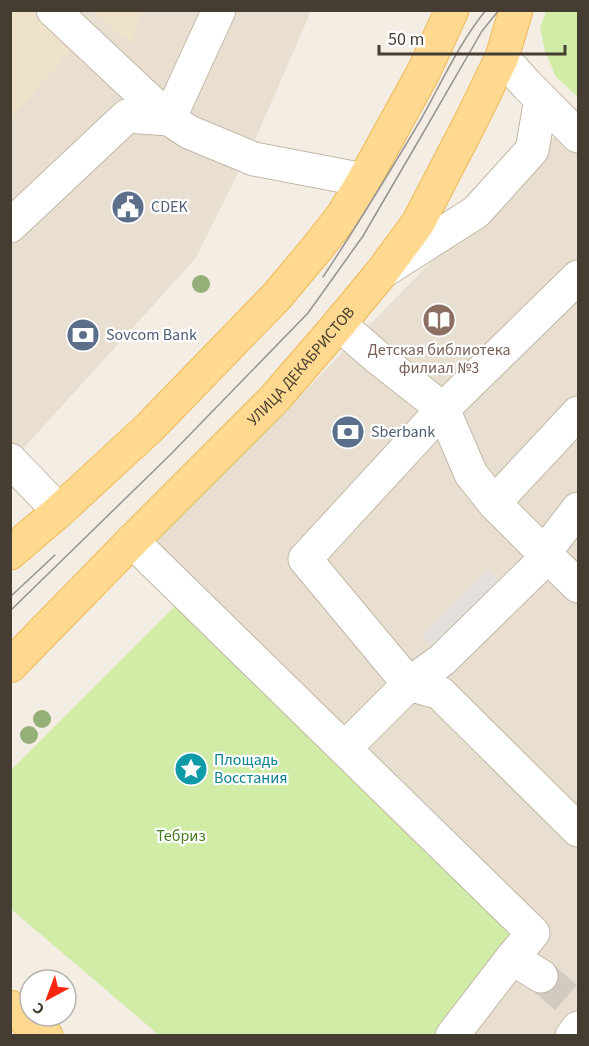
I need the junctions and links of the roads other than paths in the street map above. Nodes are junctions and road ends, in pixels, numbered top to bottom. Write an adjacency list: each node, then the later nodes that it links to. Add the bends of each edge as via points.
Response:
1 (53, 10): 7 (lane)
2 (219, 10): 7 (lane)
3 (452, 10): 9 (main road, via 424,71)
4 (516, 10): 5 (main road, УЛИЦА ДЕКАБРИСТОВ)
5 (502, 57): 6 (lane); 11 (main road, УЛИЦА ДЕКАБРИСТОВ, via 418,223)
6 (541, 99): 8 (lane); 11 (lane, via 532,150 476,212)
7 (169, 119): 9 (lane, via 189,132 254,159); 10 (lane, via 127,116)
8 (579, 136)
9 (364, 180): 19 (main road, via 343,215 277,296 149,428)
10 (10, 226)
11 (382, 272): 13 (main road, УЛИЦА ДЕКАБРИСТОВ)
12 (579, 277): 14 (lane)
13 (339, 324): 14 (lane); 20 (main road, УЛИЦА ДЕКАБРИСТОВ, via 275,398)
14 (443, 409): 17 (lane, via 471,474); 25 (lane, via 305,560)
15 (579, 413): 17 (lane)
16 (10, 460): 19 (lane)
17 (494, 503): 22 (lane)
18 (579, 509): 22 (lane)
19 (59, 511): 21 (main road)
20 (132, 541): 24 (main road, УЛИЦА ДЕКАБРИСТОВ); 26 (lane)
21 (10, 553)
22 (544, 553): 23 (lane); 25 (lane, via 538,566 442,660)
23 (579, 586)
24 (10, 666)
25 (409, 684): 26 (lane); 27 (lane, via 440,693)
26 (345, 748): 28 (lane, via 533,933)
27 (579, 830)
28 (512, 958): 29 (lane); 32 (lane)
29 (541, 976)
30 (10, 1007): 31 (main road)
31 (46, 1035)
32 (452, 1035)

